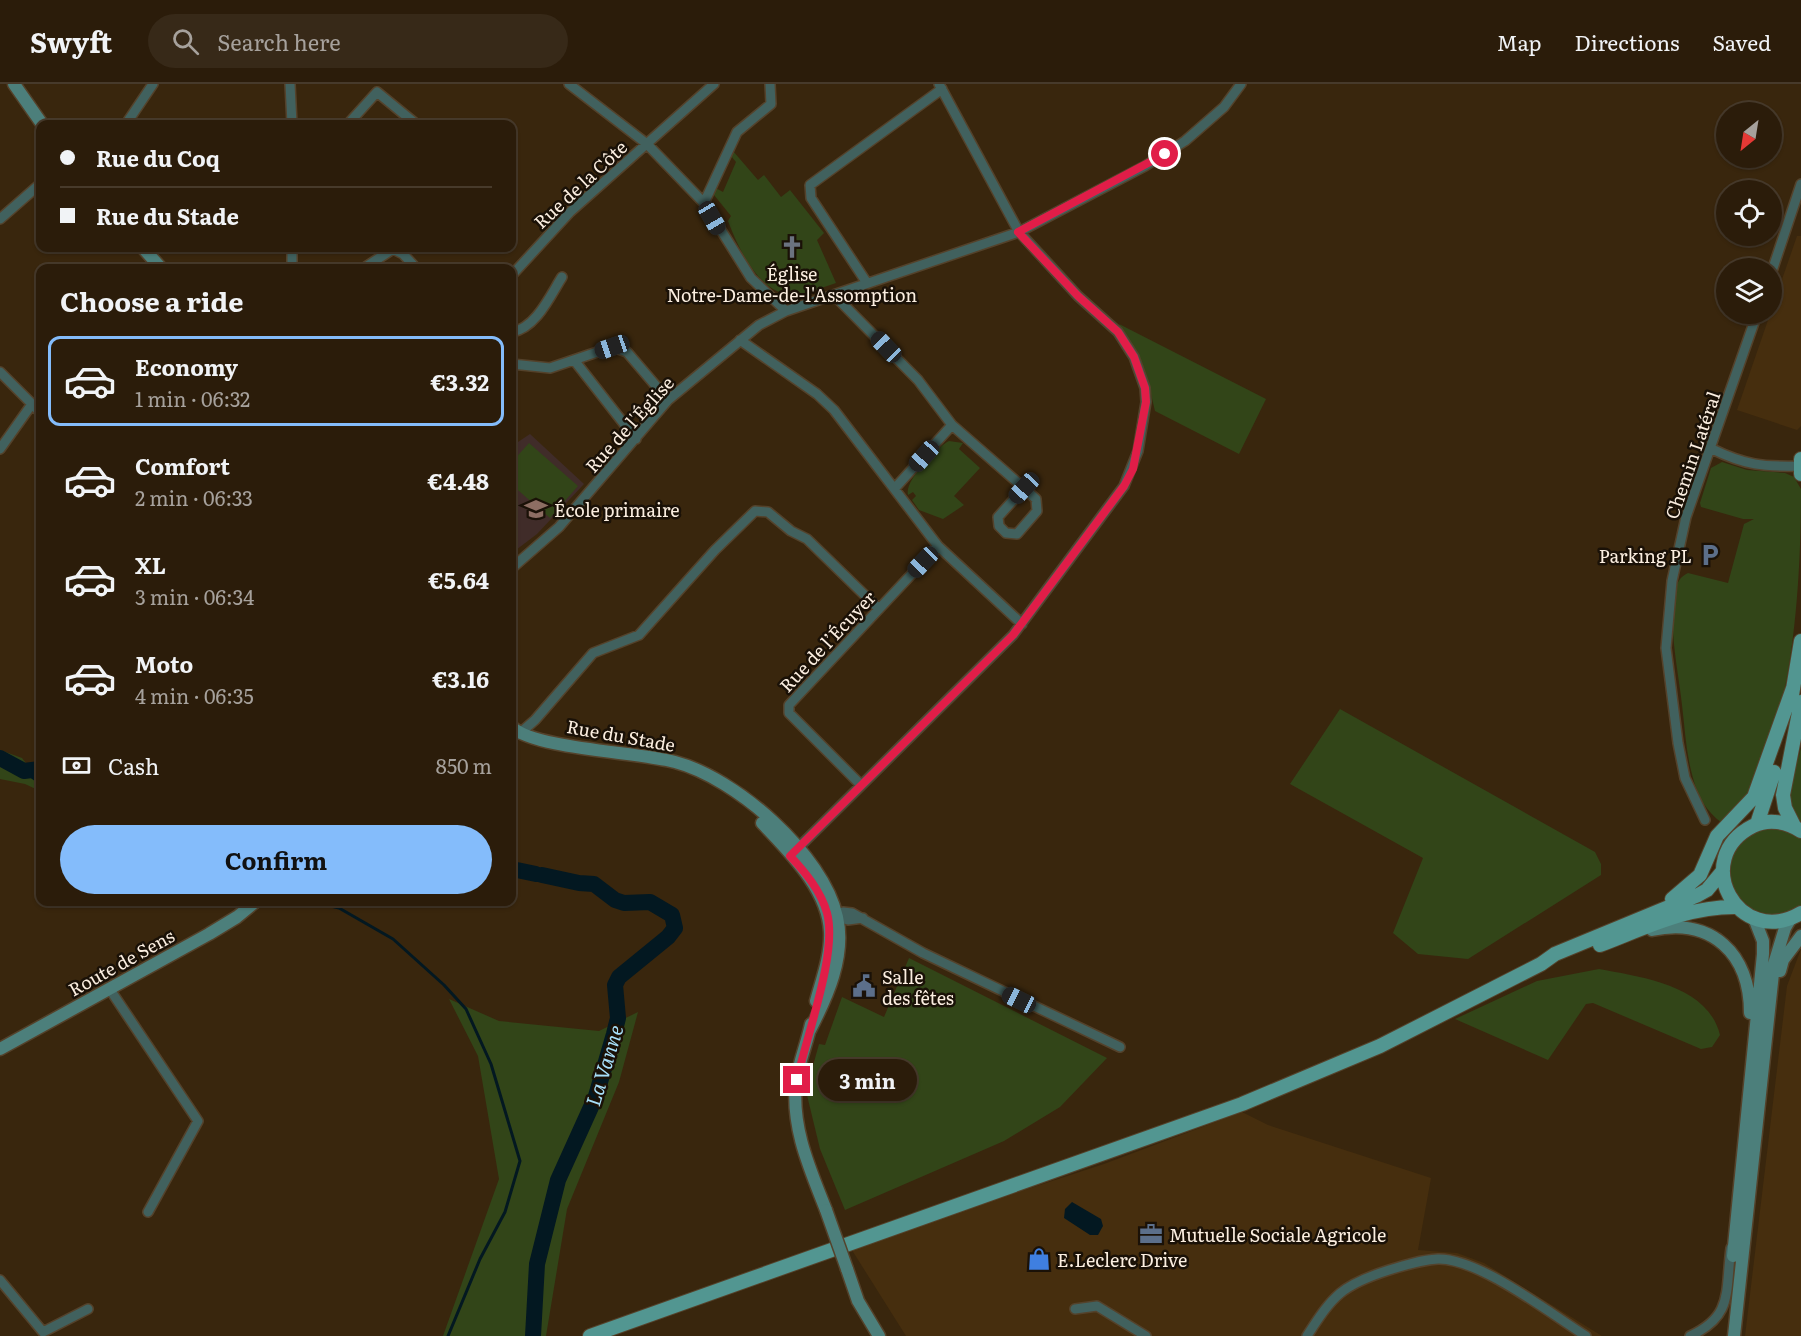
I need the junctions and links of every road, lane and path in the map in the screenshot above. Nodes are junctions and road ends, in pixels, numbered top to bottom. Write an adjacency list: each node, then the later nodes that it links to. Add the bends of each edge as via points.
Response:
1 (14, 84): 9 (street)
2 (153, 84): 10 (street)
3 (290, 84): 11 (street)
4 (569, 84): 14 (street)
5 (714, 84): 14 (street, Rue de la Côte)
6 (770, 84): 17 (street, via 771,104 736,132)
7 (1241, 84): 19 (street, Rue de l'Église, via 1224,107 1185,141)
8 (941, 86): 19 (street); 29 (street, via 810,185 812,198)
9 (39, 120)
10 (129, 120)
11 (292, 120)
12 (352, 120): 13 (street, via 377,92)
13 (411, 120)
14 (646, 144): 17 (street); 27 (street, Rue de la Côte, via 570,212)
15 (1801, 184): 23 (street)
16 (36, 188): 18 (street)
17 (704, 203): 31 (street, via 751,278)
18 (0, 219)
19 (1018, 232): 29 (street, Rue de l'Église); 51 (street, via 1118,332 1141,372 1146,402 1138,451 1124,486)
20 (147, 252): 24 (street)
21 (388, 252): 25 (street)
22 (400, 252): 26 (street)
23 (1776, 258)
24 (157, 264)
25 (370, 264)
26 (412, 264)
27 (516, 271)
28 (562, 277): 33 (street, via 537,315)
29 (867, 283): 30 (street, Rue de l'Église)
30 (834, 295): 31 (street, Rue de l'Église); 41 (street, via 918,380)
31 (786, 311): 34 (street, Rue de l'Église)
32 (1754, 324): 44 (street, Chemin Latéral)
33 (516, 332)
34 (740, 340): 38 (street, Rue de l'Église); 46 (street, via 817,394)
35 (574, 360): 36 (street, via 550,368); 38 (street, via 620,348); 42 (street)
36 (516, 364)
37 (0, 372): 39 (street)
38 (668, 400): 42 (street, Rue de l'Église)
39 (32, 404): 40 (street); 43 (street)
40 (36, 408)
41 (952, 424): 46 (street); 47 (street)
42 (636, 439): 49 (street, Rue de l'Église, via 559,527)
43 (0, 449)
44 (1712, 449): 45 (street, via 1738,462); 58 (street, Chemin Latéral, via 1681,538 1672,581 1666,648 1685,778)
45 (1801, 466)
46 (895, 488): 48 (street)
47 (1024, 488): 47 (street, via 1036,499 1037,511 1017,534 1006,533 999,526 998,517)
48 (938, 546): 50 (street, Rue de l’Écuyer); 51 (street)
49 (516, 565)
50 (879, 609): 55 (street, via 807,539 768,512 755,511 639,635 593,652 535,720); 57 (street, Rue de l’Écuyer, via 788,708)
51 (1022, 624): 57 (street)
52 (1801, 641): 53 (main road)
53 (1793, 688): 59 (main road, via 1785,737); 68 (main road, via 1754,797 1717,836 1700,875 1691,885)
54 (1801, 702): 60 (main road, via 1783,795 1785,808)
55 (516, 730)
56 (516, 730): 61 (street, Rue du Stade, via 544,740 678,763 717,779 768,817)
57 (860, 784): 61 (street)
58 (1705, 820)
59 (1757, 824): 60 (main road, via 1776,822); 62 (main road, via 1732,842)
60 (1797, 829)
61 (794, 852): 65 (street, Rue du Stade, via 822,880)
62 (1722, 872): 64 (main road, via 1726,891); 68 (main road, via 1707,890)
63 (250, 906): 70 (street, Route de Sens, via 209,934)
64 (1737, 907): 67 (main road); 68 (main road, via 1679,914)
65 (832, 916): 72 (street, via 852,912 922,953); 81 (street, Rue du Stade, bridge, via 837,961 824,1003 810,1030 795,1102 800,1140 858,1301)
66 (1796, 916): 67 (main road, via 1766,922); 71 (street, via 1785,928 1774,964)
67 (1754, 918): 74 (street, via 1763,954)
68 (1628, 929): 74 (street, via 1690,928 1710,934 1739,961 1748,981); 80 (main road, via 1560,961 1541,964 1380,1046 1275,1091)
69 (1801, 936): 71 (street, via 1783,960)
70 (109, 988): 73 (street, Route de Sens); 76 (street, via 198,1121)
71 (1768, 1006): 87 (street)
72 (1120, 1047)
73 (0, 1049)
74 (1750, 1069): 75 (street)
75 (1738, 1190): 85 (street, via 1723,1311 1705,1329); 86 (street)
76 (148, 1212)
77 (0, 1281): 79 (street, via 43,1332)
78 (1075, 1309): 82 (street, via 1097,1306)
79 (88, 1310)
80 (590, 1336)
81 (879, 1336)
82 (1146, 1336)
83 (1307, 1336): 84 (street, via 1323,1310 1347,1286 1416,1262 1440,1259 1481,1271)
84 (1586, 1336)
85 (1690, 1336)
86 (1727, 1336)
87 (1734, 1336)

